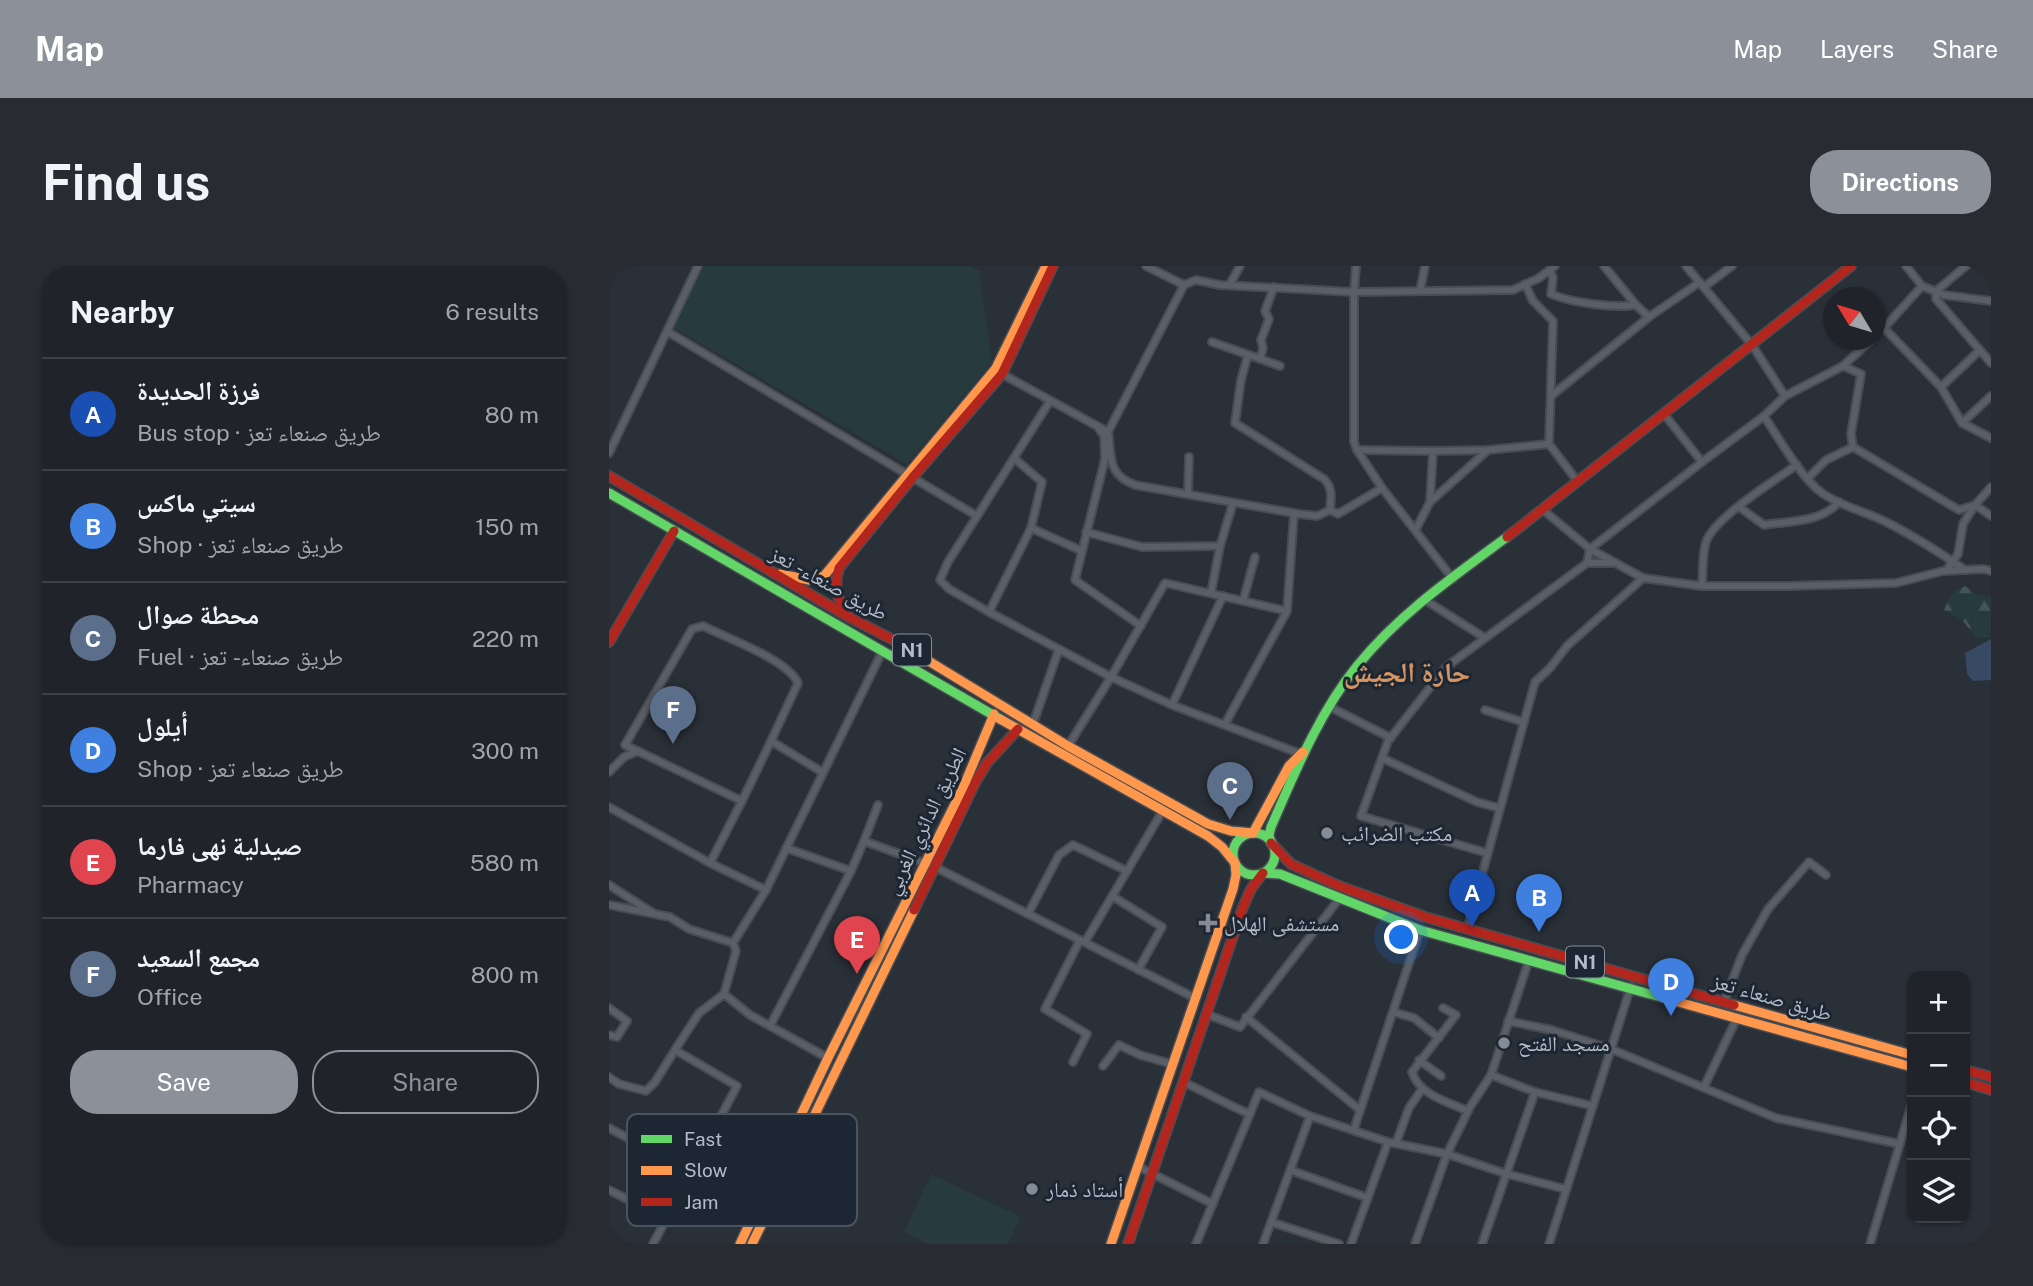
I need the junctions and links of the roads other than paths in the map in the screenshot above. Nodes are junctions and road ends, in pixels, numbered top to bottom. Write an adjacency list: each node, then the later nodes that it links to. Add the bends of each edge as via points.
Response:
1 (698, 266): 34 (street)
2 (1046, 266): 67 (main road, via 996,368)
3 (1053, 266): 44 (main road)
4 (1146, 266): 16 (street)
5 (1240, 266): 20 (street)
6 (1356, 266): 28 (street)
7 (1425, 266): 26 (street)
8 (1604, 266): 30 (street)
9 (1686, 266): 23 (street)
10 (1732, 266): 23 (street)
11 (1832, 266): 19 (street)
12 (1851, 266): 19 (main road)
13 (1906, 266): 24 (street)
14 (1966, 266): 27 (street)
15 (1985, 266): 18 (street)
16 (1157, 268): 22 (street)
17 (1553, 268): 21 (street); 30 (street, via 1551,294 1561,299)
18 (1991, 274)
19 (1839, 276): 36 (main road)
20 (1230, 284): 22 (street, via 1196,281); 25 (street)
21 (1525, 284): 26 (street, via 1513,290); 48 (street, via 1533,301 1553,321)
22 (1184, 285): 54 (street)
23 (1702, 285): 31 (street); 36 (street)
24 (1922, 286): 27 (street); 32 (street)
25 (1275, 287): 28 (street); 40 (street, via 1265,312 1269,319)
26 (1420, 291): 28 (street)
27 (1936, 291): 29 (street); 38 (street, via 1936,299)
28 (1354, 292): 58 (street)
29 (1991, 301)
30 (1636, 305): 31 (street)
31 (1649, 317): 48 (street)
32 (1886, 326)
33 (1886, 330): 45 (street)
34 (668, 332): 61 (street); 67 (street)
35 (1212, 342): 39 (street)
36 (1752, 345): 46 (street); 50 (main road)
37 (1860, 350): 43 (street)
38 (1979, 351): 41 (street); 45 (street)
39 (1248, 355): 40 (street); 79 (street, via 1235,423 1324,479 1332,493)
40 (1260, 359): 42 (street)
41 (1991, 363)
42 (1280, 366)
43 (1843, 366): 46 (street); 57 (street, via 1861,374)
44 (1002, 374): 49 (street); 67 (main road)
45 (1941, 387): 52 (street)
46 (1785, 396): 51 (street)
47 (1991, 396): 52 (street)
48 (1550, 397): 56 (street)
49 (1050, 401): 53 (street); 63 (street)
50 (1664, 414): 64 (street); 69 (main road)
51 (1764, 416): 64 (street); 65 (street)
52 (1962, 423): 55 (street)
53 (1097, 426): 54 (street); 87 (street, via 1104,435 1105,459)
54 (1108, 432): 73 (street, via 1113,468 1120,479)
55 (1991, 438)
56 (1549, 444): 60 (street); 69 (street)
57 (1853, 447): 68 (street, via 1826,460); 77 (street, via 1959,510)
58 (1357, 450): 59 (street); 71 (street)
59 (1433, 450): 60 (street); 75 (street)
60 (1488, 450): 75 (street)
61 (609, 453)
62 (1189, 457): 73 (street)
63 (1014, 458): 82 (street); 84 (street, via 1042,482)
64 (1702, 463): 89 (street)
65 (1797, 465): 68 (street); 78 (street)
66 (609, 476): 98 (main road, طريق صنعاء - تعز / N1)
67 (910, 476): 82 (street); 98 (main road, via 824,576 809,580); 108 (main road, via 839,568 835,594)
68 (1808, 478): 76 (street, via 1820,492)
69 (1578, 482): 80 (main road)
70 (1991, 487): 77 (street)
71 (1382, 488): 79 (street, via 1338,514); 85 (street)
72 (609, 493): 86 (main road, طريق صنعاء - تعز / N1)
73 (1188, 494): 74 (street)
74 (1233, 502): 81 (street); 88 (street)
75 (1430, 502): 85 (street)
76 (1839, 502): 78 (street, via 1817,517 1763,525); 92 (street, via 1883,520)
77 (1975, 505): 83 (street); 92 (street, via 1963,524 1958,554)
78 (1739, 507): 101 (street, via 1706,542)
79 (1330, 510): 81 (street, via 1317,516)
80 (1543, 510): 89 (street); 100 (main road)
81 (1294, 513): 106 (street)
82 (977, 516): 107 (street, via 940,580)
83 (1991, 516)
84 (1031, 528): 90 (street); 107 (street)
85 (1416, 529): 100 (street)
86 (674, 531): 111 (main road); 113 (main road, طريق صنعاء - تعز / N1)
87 (1086, 531): 88 (street, via 1142,547); 90 (street)
88 (1220, 546): 102 (street)
89 (1590, 549): 93 (street); 94 (street)
90 (1082, 551): 109 (street, via 1075,580)
91 (1255, 557): 105 (street)
92 (1952, 561): 95 (street); 96 (street)
93 (1587, 563): 94 (street); 110 (street)
94 (1613, 563): 99 (street)
95 (1965, 570): 96 (street); 97 (street)
96 (1945, 571): 101 (street, via 1896,583)
97 (1991, 571)
98 (776, 573): 108 (main road, طريق صنعاء - تعز / N1)
99 (1643, 578): 101 (street); 119 (street, via 1567,646 1535,682)
100 (1453, 579): 104 (main road)
101 (1702, 586)
102 (1211, 593): 103 (street); 109 (street, via 1165,583)
103 (1223, 596): 105 (street); 115 (street)
104 (1426, 600): 110 (street); 116 (main road, via 1370,650)
105 (1243, 601): 106 (street)
106 (1287, 611): 121 (street)
107 (989, 612): 112 (street)
108 (848, 615): 120 (main road, طريق صنعاء - تعز / N1)
109 (1141, 626): 114 (street)
110 (1485, 638): 124 (street, via 1446,667)
111 (609, 642)
112 (1059, 649): 114 (street); 120 (street)
113 (883, 650): 118 (main road, طريق صنعاء - تعز / N1); 133 (street)
114 (1111, 677): 115 (street); 128 (street)
115 (1172, 705): 121 (street)
116 (1330, 707): 124 (street); 127 (main road)
117 (1485, 710): 119 (street)
118 (994, 714): 122 (main road, طريق صنعاء - تعز / N1); 144 (main road, الطريق الدائري الغربي)
119 (1523, 722): 137 (street)
120 (1033, 724): 123 (main road, طريق صنعاء - تعز / N1)
121 (1225, 724): 130 (street)
122 (1018, 729): 126 (main road, طريق صنعاء - تعز / N1); 147 (main road, الطريق الدائري الغربي, via 976,781)
123 (1049, 735): 126 (main road); 128 (main road, طريق صنعاء - تعز / N1)
124 (1391, 738): 131 (street)
125 (771, 741): 129 (street, via 798,683 794,674 703,626 692,629 625,745); 133 (street); 134 (street)
126 (1043, 744): 138 (main road, طريق صنعاء - تعز / N1)
127 (1311, 744): 130 (main road); 141 (main road, via 1271,827)
128 (1068, 746): 139 (main road, طريق صنعاء - تعز / N1, via 1213,827)
129 (638, 751): 132 (street); 134 (street)
130 (1301, 754): 139 (main road, via 1289,766)
131 (1382, 758): 137 (street); 143 (street, via 1361,816)
132 (609, 772)
133 (822, 772): 142 (street)
134 (742, 801): 145 (street)
135 (878, 805): 140 (street)
136 (609, 807): 145 (street)
137 (1499, 808): 143 (street)
138 (1162, 811): 146 (main road, طريق صنعاء - تعز / N1, via 1208,836); 149 (street)
139 (1253, 834): 141 (main road); 146 (main road, via 1236,844)
140 (864, 841): 144 (street); 148 (street)
141 (1271, 843): 150 (main road, via 1274,856); 159 (main road, طريق صنعاء تعز / N1, via 1291,864 1339,886)
142 (786, 848): 148 (street); 153 (street)
143 (1487, 853): 159 (street)
144 (925, 862): 147 (street); 183 (main road, الطريق الدائري الغربي)
145 (710, 863): 153 (street)
146 (1235, 863): 150 (main road, via 1244,873); 168 (main road, via 1233,889)
147 (935, 867): 158 (street); 205 (main road, الطريق الدائري الغربي)
148 (851, 871): 177 (street)
149 (1127, 871): 154 (street); 158 (street, via 1073,845 1059,855)
150 (1263, 873): 155 (main road, طريق صنعاء تعز / N1, via 1279,874); 173 (main road, via 1243,907)
151 (1826, 875): 169 (street, via 1809,862 1768,909 1742,955)
152 (609, 884): 157 (street)
153 (766, 890): 162 (street)
154 (1112, 897): 161 (street); 164 (street, via 1162,927)
155 (1339, 899): 160 (main road, طريق صنعاء تعز / N1); 174 (street)
156 (609, 905): 157 (street)
157 (654, 914): 162 (street)
158 (1028, 914): 161 (street)
159 (1467, 929): 165 (main road, طريق صنعاء تعز / N1)
160 (1420, 930): 163 (main road, طريق صنعاء تعز / N1); 172 (street)
161 (1082, 941): 164 (street); 185 (street, via 1045,1009 1087,1034)
162 (733, 943): 167 (street, via 736,951)
163 (1529, 960): 166 (main road, طريق صنعاء تعز / N1); 176 (street)
164 (1138, 970): 168 (street)
165 (1633, 975): 166 (street); 169 (main road, طريق صنعاء تعز / N1)
166 (1630, 988): 175 (main road, طريق صنعاء تعز / N1); 180 (street)
167 (724, 995): 177 (street); 181 (street, via 699,1013)
168 (1195, 998): 186 (main road)
169 (1724, 1002): 182 (main road, طريق صنعاء تعز / N1)
170 (609, 1008): 178 (street, via 627,1021 617,1037)
171 (1443, 1008): 179 (street, via 1456,1013)
172 (1393, 1012): 179 (street, via 1414,1018); 201 (street)
173 (1206, 1014): 174 (street, via 1240,1027); 194 (main road)
174 (1246, 1017): 201 (street)
175 (1737, 1018): 188 (main road, طريق صنعاء تعز / N1); 196 (street)
176 (1508, 1021): 180 (street); 190 (street)
177 (770, 1026): 183 (street)
178 (609, 1035)
179 (1439, 1038): 184 (street)
180 (1611, 1049): 196 (street); 200 (street)
181 (675, 1050): 192 (street, via 646,1091); 203 (street, via 737,1086)
182 (1907, 1054)
183 (828, 1058): 204 (main road, الطريق الدائري الغربي)
184 (1419, 1060): 191 (street); 197 (street, via 1412,1072)
185 (1073, 1062)
186 (1173, 1064): 187 (street, via 1119,1045); 216 (main road)
187 (1103, 1066)
188 (1907, 1066)
189 (1970, 1071): 193 (main road)
190 (1491, 1075): 199 (street); 202 (street)
191 (1441, 1076)
192 (609, 1077)
193 (1991, 1077)
194 (1183, 1082): 206 (street); 218 (main road)
195 (1970, 1084): 198 (main road)
196 (1704, 1087): 214 (street, via 1776,1118)
197 (1422, 1089): 202 (street); 213 (street)
198 (1991, 1090)
199 (1535, 1092): 200 (street); 219 (street)
200 (1593, 1106): 220 (street)
201 (1360, 1110): 210 (street)
202 (1468, 1111): 215 (street)
203 (722, 1114)
204 (802, 1114)
205 (815, 1114)
206 (1250, 1114): 207 (street, via 1259,1092); 224 (street)
207 (1310, 1116): 210 (street); 217 (street)
208 (1907, 1120): 214 (street)
209 (609, 1128): 211 (street)
210 (1354, 1129): 212 (street)
211 (627, 1138)
212 (1388, 1142): 213 (street); 222 (street)
213 (1396, 1143): 215 (street)
214 (1900, 1144): 241 (street)
215 (1447, 1154): 219 (street); 238 (street)
216 (1137, 1166): 218 (street); 232 (main road)
217 (1290, 1170): 222 (street); 225 (street)
218 (1151, 1173): 224 (street); 233 (main road)
219 (1507, 1174): 220 (street); 239 (street)
220 (1565, 1189): 240 (street)
221 (609, 1190): 223 (street)
222 (1368, 1198): 237 (street)
223 (627, 1199)
224 (1213, 1204): 234 (street)
225 (1271, 1222): 235 (street); 236 (street)
226 (662, 1226): 229 (street)
227 (749, 1226): 230 (main road, الطريق الدائري الغربي)
228 (761, 1226): 231 (main road, الطريق الدائري الغربي)
229 (653, 1244)
230 (740, 1244)
231 (752, 1244)
232 (1111, 1244)
233 (1128, 1244)
234 (1196, 1244)
235 (1263, 1244)
236 (1339, 1244)
237 (1351, 1244)
238 (1415, 1244)
239 (1482, 1244)
240 (1549, 1244)
241 (1870, 1244)

